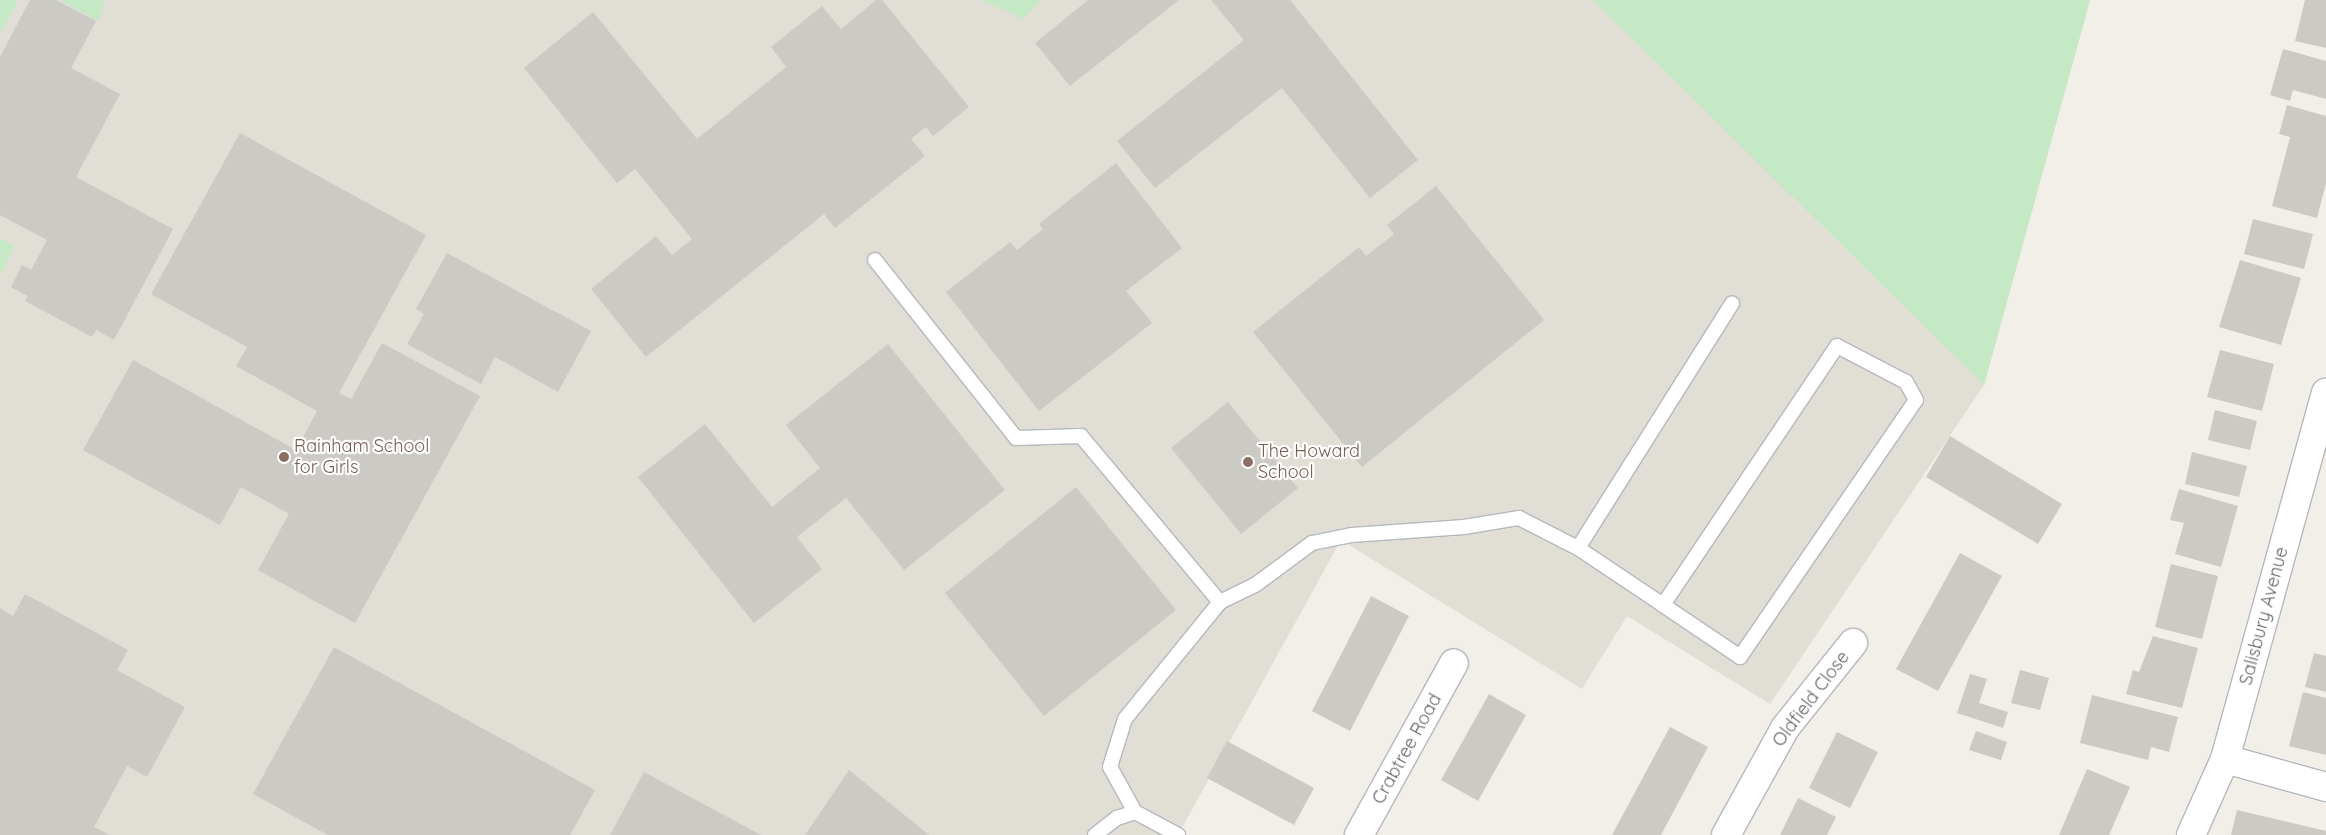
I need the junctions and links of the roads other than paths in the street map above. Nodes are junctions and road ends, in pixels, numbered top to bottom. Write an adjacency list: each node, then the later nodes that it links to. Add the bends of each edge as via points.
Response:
1 (875, 260): 5 (lane, via 1016,438 1080,436)
2 (1732, 303): 4 (lane)
3 (2326, 393): 9 (street, Salisbury Avenue)
4 (1578, 548): 5 (lane, via 1519,518 1464,527 1352,535 1312,543 1255,585); 6 (lane)
5 (1220, 602): 11 (lane, via 1125,719 1110,767)
6 (1663, 605): 6 (lane, via 1740,657 1916,400 1906,382 1836,346)
7 (1853, 643): 15 (street, Oldfield Close, via 1785,728)
8 (1454, 663): 14 (street, Crabtree Road)
9 (2225, 759): 10 (street); 16 (street, Salisbury Avenue)
10 (2326, 787)
11 (1135, 812): 12 (lane, via 1118,818); 13 (lane)
12 (1095, 835)
13 (1178, 835)
14 (1359, 835)
15 (1726, 835)
16 (2192, 835)

